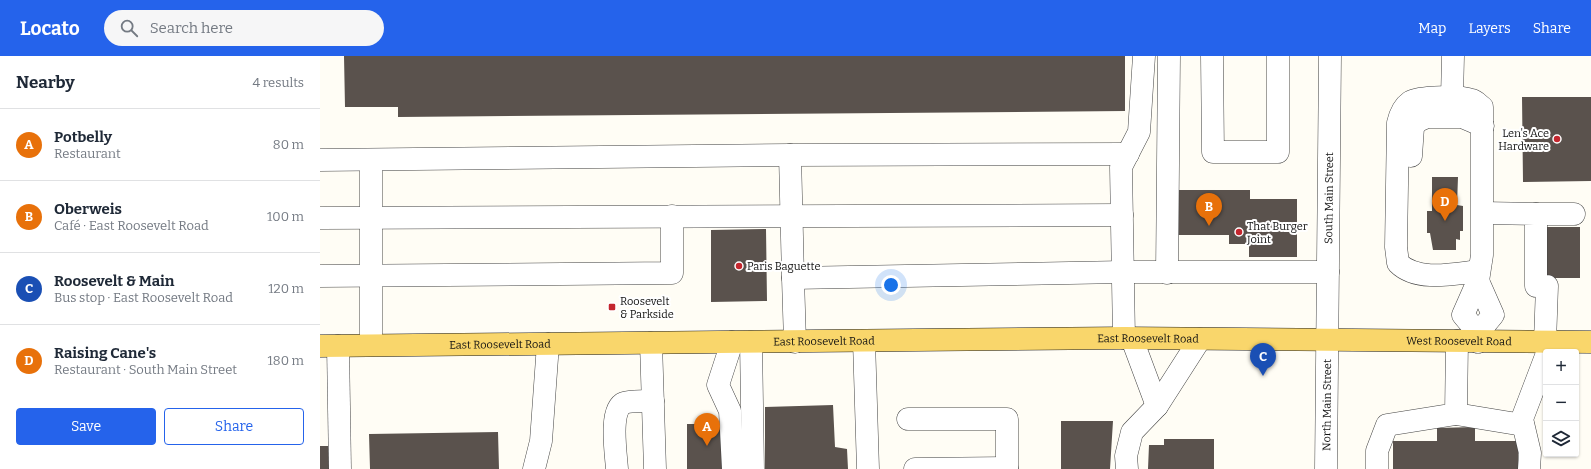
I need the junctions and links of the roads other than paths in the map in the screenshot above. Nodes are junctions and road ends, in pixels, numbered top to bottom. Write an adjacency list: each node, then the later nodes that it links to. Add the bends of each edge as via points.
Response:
1 (1144, 56): 9 (street, via 1140,132)
2 (1169, 56): 23 (street)
3 (1212, 56): 4 (street, via 1213,152 1278,152)
4 (1278, 56)
5 (1330, 56): 22 (street, South Main Street)
6 (1453, 56): 7 (street)
7 (1452, 98): 8 (street, via 1473,100 1482,107); 24 (street, via 1411,101 1404,107 1398,122 1398,262 1409,272)
8 (1483, 126): 13 (street); 24 (street, via 1462,117 1446,116 1426,117 1413,127 1408,251 1411,262)
9 (1128, 154): 10 (street); 17 (street, via 1121,167)
10 (790, 155): 12 (street); 16 (street)
11 (320, 160): 12 (street)
12 (371, 160): 20 (street)
13 (1483, 213): 14 (street); 27 (street, via 1482,255)
14 (1536, 214): 15 (street); 41 (street, via 1536,286 1547,286)
15 (1574, 214)
16 (792, 215): 17 (street); 18 (street); 28 (street)
17 (1122, 215): 21 (street)
18 (672, 216): 20 (street); 26 (street, via 672,273)
19 (320, 218): 20 (street)
20 (371, 218): 26 (street)
21 (1123, 272): 23 (street); 28 (street); 30 (street)
22 (1328, 272): 23 (street); 32 (street, South Main Street)
23 (1168, 273)
24 (1425, 274): 27 (street)
25 (320, 276): 26 (street)
26 (371, 276): 40 (street)
27 (1478, 276): 29 (street, via 1493,315)
28 (793, 278): 35 (street)
29 (1471, 338): 32 (main road, West Roosevelt Road); 41 (main road, West Roosevelt Road); 44 (street)
30 (1128, 339): 31 (main road, East Roosevelt Road); 33 (main road, East Roosevelt Road); 43 (street)
31 (1200, 339): 32 (main road, East Roosevelt Road); 43 (street)
32 (1327, 340): 57 (street, North Main Street)
33 (864, 341): 35 (main road, East Roosevelt Road); 53 (street)
34 (742, 342): 35 (main road, East Roosevelt Road); 37 (main road, East Roosevelt Road); 51 (street, via 718,385 730,411); 52 (street)
35 (795, 342)
36 (1591, 342): 41 (main road, West Roosevelt Road)
37 (651, 343): 38 (main road, East Roosevelt Road); 42 (street)
38 (548, 344): 40 (main road, East Roosevelt Road); 48 (street, via 540,441)
39 (329, 346): 40 (main road, East Roosevelt Road); 47 (street, via 339,416)
40 (371, 346)
41 (1547, 348): 46 (street, via 1522,419)
42 (652, 401): 49 (street, via 625,402 618,407 615,416); 50 (street)
43 (1157, 406): 56 (street, via 1132,432 1126,456)
44 (1456, 414): 46 (street); 58 (street, via 1387,425 1376,451)
45 (908, 419): 55 (street, via 1007,419)
46 (1523, 425): 59 (street, via 1530,453)
47 (340, 469)
48 (534, 469)
49 (617, 469)
50 (655, 469)
51 (733, 469)
52 (753, 469)
53 (868, 469)
54 (915, 469): 55 (street)
55 (1006, 469)
56 (1127, 469)
57 (1326, 469)
58 (1377, 469)
59 (1529, 469)

